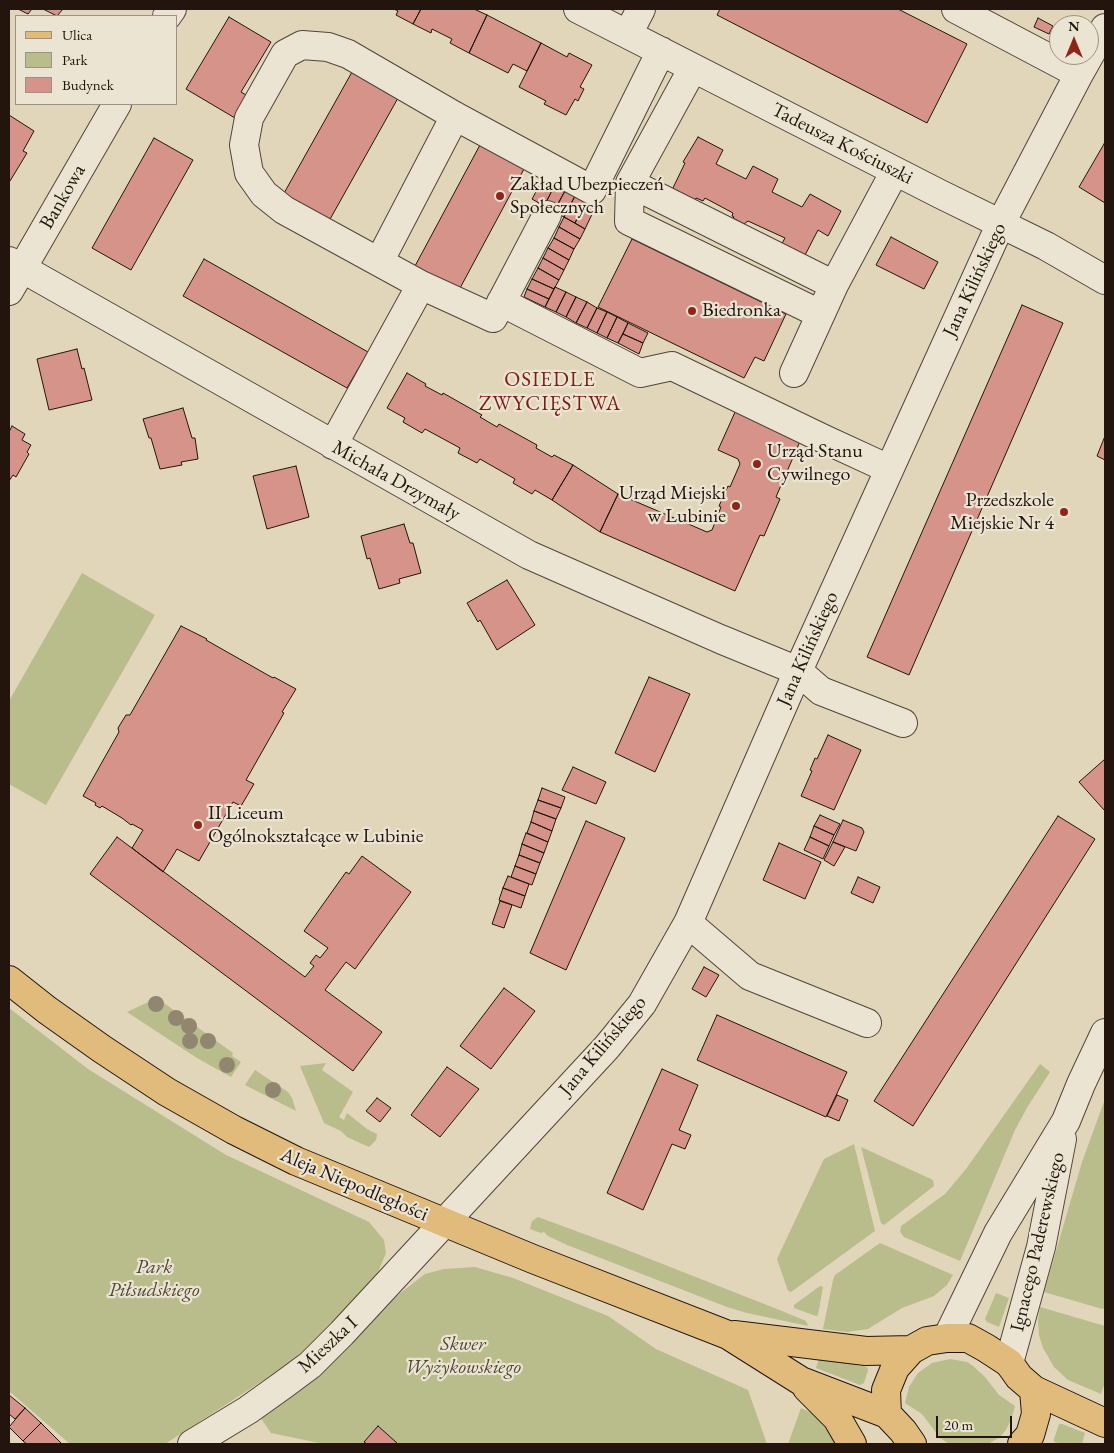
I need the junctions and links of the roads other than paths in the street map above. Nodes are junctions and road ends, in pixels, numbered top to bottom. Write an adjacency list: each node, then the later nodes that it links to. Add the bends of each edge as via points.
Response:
1 (578, 9): 5 (street, Tadeusza Kościuszki)
2 (640, 9): 5 (street)
3 (956, 9): 8 (street)
4 (1105, 28): 8 (street, Jana Kilińskiego)
5 (628, 34): 6 (street, Tadeusza Kościuszki)
6 (661, 51): 7 (street, Tadeusza Kościuszki); 10 (street, via 592,190)
7 (693, 68): 11 (street, Tadeusza Kościuszki); 12 (street)
8 (1079, 74): 14 (street, Jana Kilińskiego)
9 (116, 105): 16 (street, Bankowa)
10 (455, 116): 15 (street); 15 (street, via 348,54 328,47 302,45 285,54 249,118 244,145 249,173 264,194 284,210)
11 (894, 171): 14 (street, Tadeusza Kościuszki); 19 (street)
12 (630, 184): 19 (street); 21 (street, via 629,221)
13 (547, 215): 20 (street)
14 (1001, 223): 17 (street, Tadeusza Kościuszki); 24 (street, Jana Kilińskiego)
15 (379, 262): 18 (street)
16 (13, 273): 23 (street, Michała Drzymały)
17 (1105, 280)
18 (421, 285): 20 (street, via 493,318); 23 (street)
19 (834, 286): 21 (street)
20 (501, 302): 24 (street, via 640,373 672,366)
21 (820, 314): 22 (street)
22 (794, 373)
23 (333, 445): 25 (street, Michała Drzymały, via 529,556)
24 (889, 469): 25 (street, Jana Kilińskiego)
25 (798, 671): 26 (street, Michała Drzymały, via 821,691); 27 (street, Jana Kilińskiego)
26 (903, 724)
27 (688, 923): 29 (street, via 750,976); 32 (street, Jana Kilińskiego, via 642,1004 607,1047)
28 (9, 980): 32 (main road, Aleja Niepodległości, via 102,1049 167,1092 234,1130 296,1161)
29 (867, 1023)
30 (1105, 1033): 31 (street, Ignacego Paderewskiego)
31 (1066, 1121): 34 (street, Ignacego Paderewskiego, via 998,1233); 36 (street, Ignacego Paderewskiego, via 1041,1247)
32 (444, 1223): 33 (main road, Aleja Niepodległości); 41 (street, Mieszka I, via 310,1365 248,1410)
33 (728, 1335): 35 (main road, Aleja Niepodległości, via 866,1351); 37 (main road, Aleja Niepodległości)
34 (946, 1338): 35 (main road, via 927,1341); 36 (main road, via 968,1338)
35 (911, 1350): 39 (main road, via 895,1368 886,1390)
36 (1009, 1363): 38 (main road)
37 (801, 1381): 39 (main road, Aleja Niepodległości); 42 (main road, via 837,1418)
38 (1034, 1390): 40 (main road); 44 (main road, via 1036,1414 1030,1435)
39 (886, 1414): 43 (main road)
40 (1105, 1423)
41 (192, 1444)
42 (852, 1444)
43 (912, 1444)
44 (1022, 1444)

